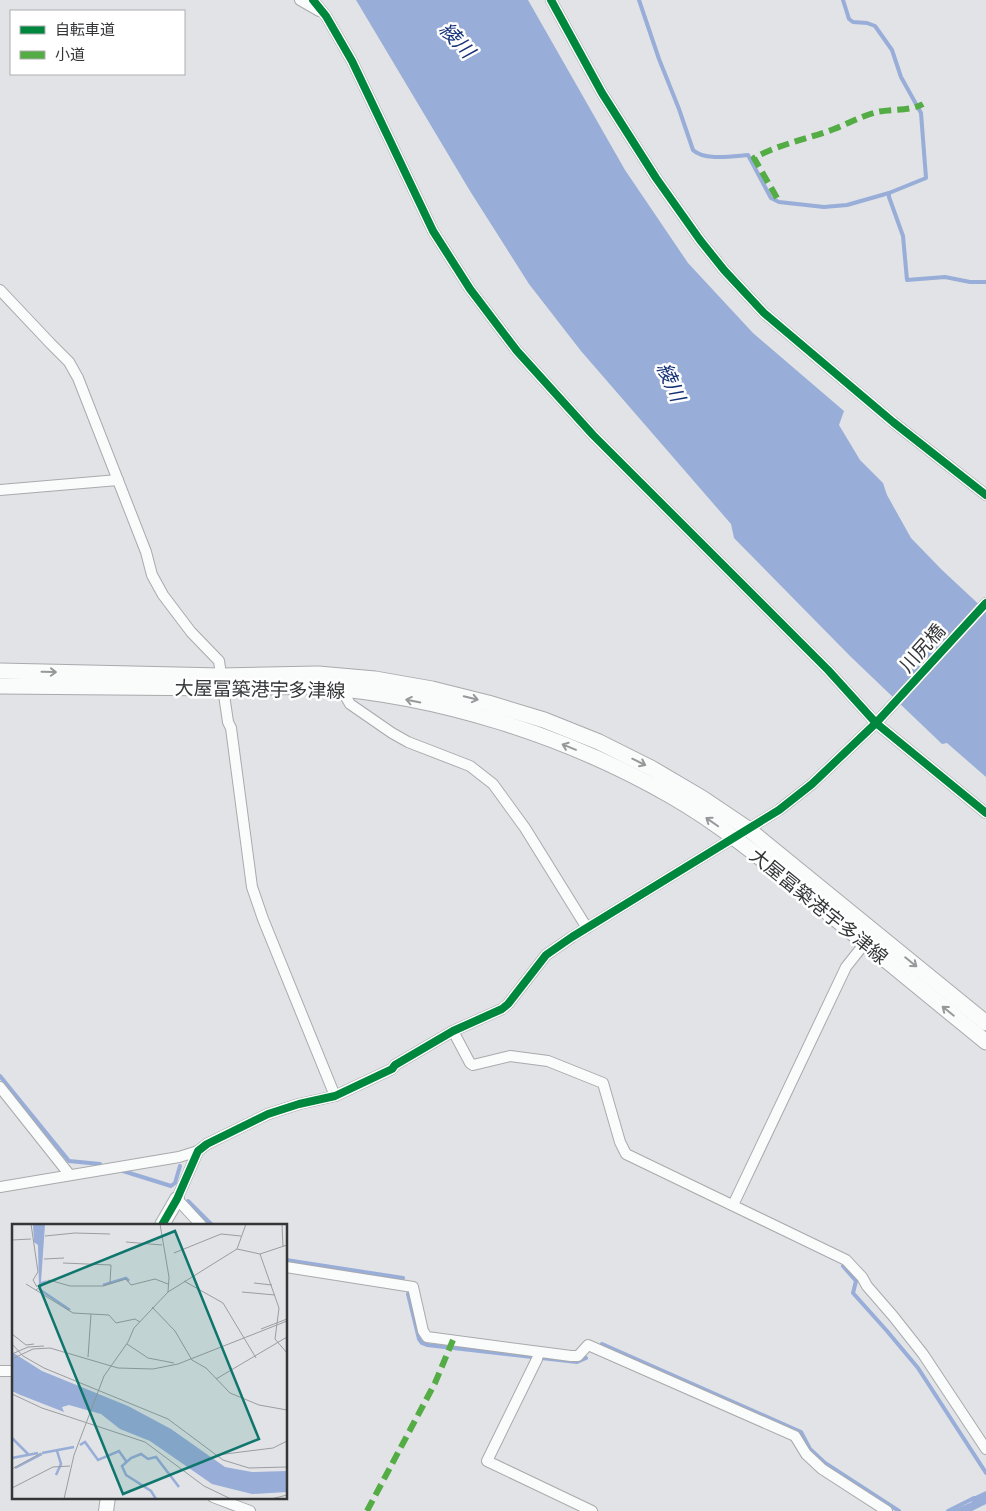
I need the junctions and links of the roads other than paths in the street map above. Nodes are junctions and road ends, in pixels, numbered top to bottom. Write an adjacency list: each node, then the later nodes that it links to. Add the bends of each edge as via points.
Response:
1 (300, 0): 4 (street)
2 (313, 0): 4 (street)
3 (551, 0): 8 (street, via 602,93 651,170 724,270 764,313 893,422)
4 (326, 16): 14 (street, via 352,61 433,231 470,289 517,351 593,435)
5 (0, 290): 6 (street, via 69,362)
6 (118, 480): 7 (street); 11 (street, via 152,575 191,632 217,657)
7 (0, 490)
8 (986, 495)
9 (986, 603): 14 (street, 川尻橋)
10 (0, 671): 11 (main road, 大屋冨築港宇多津線, one-way to 11)
11 (223, 682): 12 (main road, 大屋冨築港宇多津線); 13 (main road, 大屋冨築港宇多津線); 16 (main road, 大屋冨築港宇多津線, one-way to 16, via 318,674 375,679 488,703 544,720 599,742 651,768); 24 (street, via 252,887)
12 (0, 686)
13 (342, 690): 17 (main road, 大屋冨築港宇多津線, one-way to 13, via 640,779 540,735 428,704); 18 (street, via 350,704 392,733 470,766 493,784 525,828)
14 (880, 720): 15 (street); 16 (street, 川尻橋, via 812,784)
15 (986, 813)
16 (748, 829): 17 (street, 川尻橋); 20 (main road, 大屋冨築港宇多津線, one-way to 20)
17 (734, 838): 18 (street, 川尻橋); 19 (main road, 大屋冨築港宇多津線)
18 (587, 928): 21 (street, 川尻橋, via 546,955 502,1009)
19 (865, 943): 22 (main road, 大屋冨築港宇多津線, one-way to 19); 29 (street, via 846,967)
20 (986, 1023)
21 (452, 1031): 24 (street, 川尻橋, via 395,1064 392,1069); 29 (street, via 474,1065 510,1056 529,1058 548,1061 603,1083 626,1154)
22 (986, 1042)
23 (0, 1087): 26 (street)
24 (335, 1096): 25 (street, 川尻橋, via 268,1114)
25 (198, 1151): 26 (street, 川尻橋, via 179,1157); 28 (street)
26 (70, 1174): 27 (street, 川尻橋)
27 (0, 1186)
28 (177, 1199): 30 (street); 31 (street)
29 (733, 1205): 34 (street, via 846,1260 923,1354)
30 (163, 1224)
31 (200, 1224)
32 (288, 1267): 33 (street, via 413,1287 427,1337)
33 (538, 1356): 39 (street, via 487,1461); 40 (street, via 578,1356 588,1345 795,1436 806,1454 822,1469)
34 (986, 1449)
35 (108, 1498): 37 (street)
36 (216, 1498): 38 (street)
37 (106, 1511)
38 (250, 1511)
39 (592, 1511)
40 (887, 1511)

